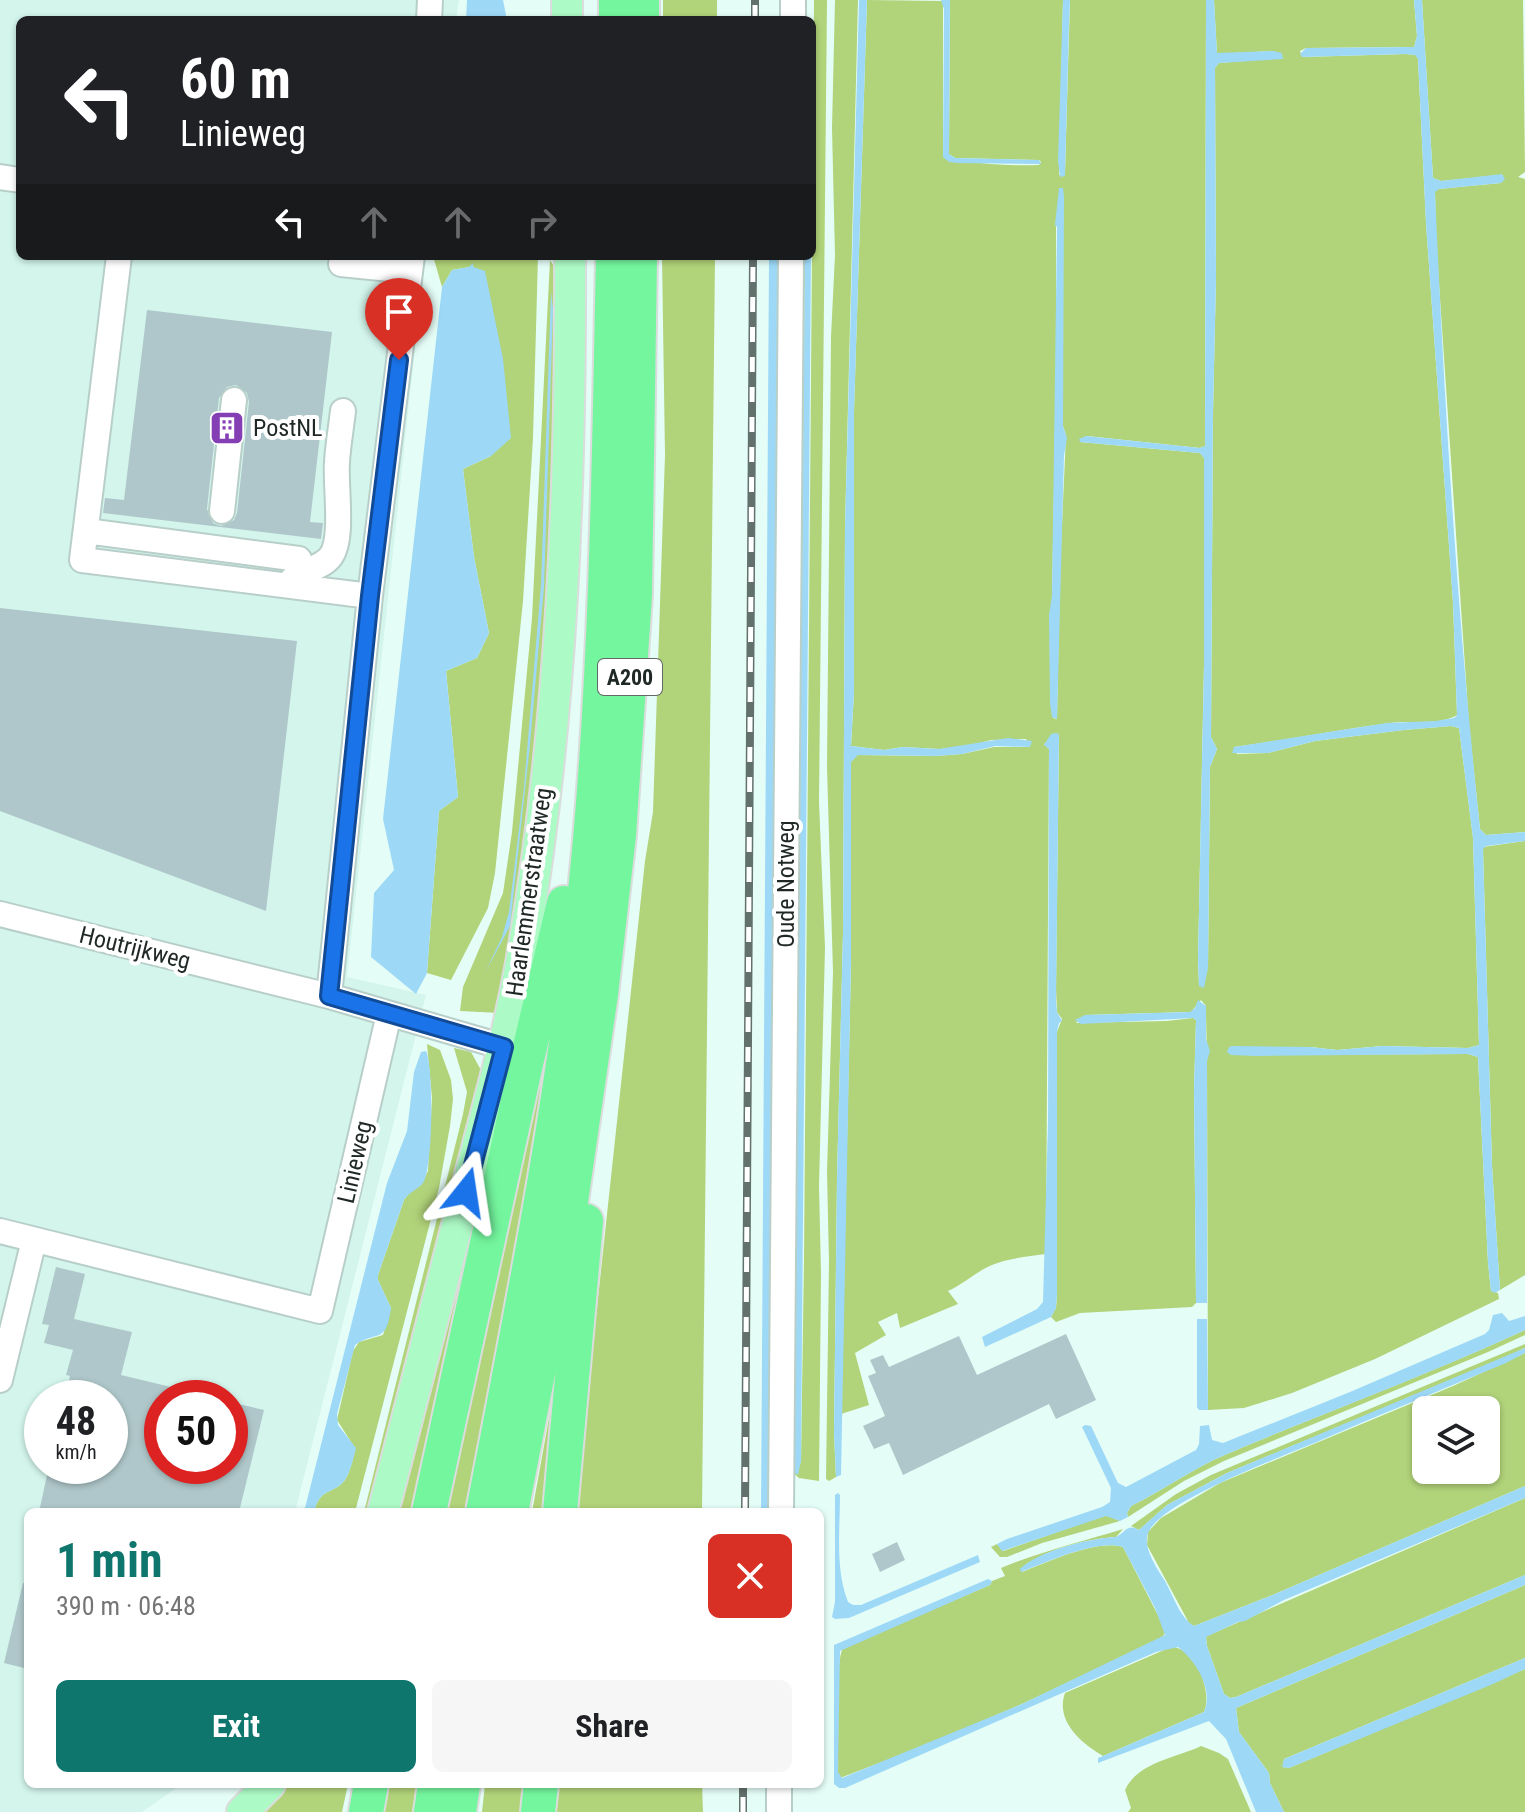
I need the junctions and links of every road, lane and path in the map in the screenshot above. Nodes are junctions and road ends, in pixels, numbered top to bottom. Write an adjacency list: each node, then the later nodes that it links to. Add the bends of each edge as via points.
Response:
1 (119, 260): 11 (street)
2 (570, 260): 19 (main road, Haarlemmerstraatweg, via 571,395 554,701 524,947)
3 (613, 260): 15 (highway, A200, via 607,564)
4 (640, 260): 20 (highway, A200, via 637,521 627,723)
5 (791, 260): 29 (street, Oude Notweg)
6 (411, 264): 7 (street); 14 (street)
7 (353, 270)
8 (234, 400): 10 (street)
9 (343, 411): 13 (street, via 334,552)
10 (220, 529): 11 (street); 12 (street); 13 (street, via 299,559)
11 (86, 531): 12 (street, via 82,560)
12 (215, 577): 13 (street)
13 (294, 579): 14 (street)
14 (370, 596): 17 (street)
15 (594, 774): 25 (highway, A200); 26 (highway, A200, via 576,964 550,1146)
16 (0, 914): 17 (street, Houtrijkweg)
17 (329, 996): 18 (street)
18 (389, 1014): 19 (street); 22 (street, Linieweg, via 320,1311)
19 (504, 1047): 24 (main road, Haarlemmerstraatweg)
20 (587, 1096): 27 (highway, A200); 28 (highway, A200, via 587,1212)
21 (0, 1231): 22 (street)
22 (34, 1240): 23 (street)
23 (0, 1380)
24 (384, 1508)
25 (430, 1508)
26 (484, 1508)
27 (512, 1508)
28 (560, 1508)
29 (781, 1508)
30 (266, 1788): 36 (main road)
31 (370, 1788): 37 (highway)
32 (434, 1788): 38 (highway)
33 (462, 1788): 39 (highway)
34 (541, 1788): 40 (highway)
35 (779, 1788): 41 (street)
36 (242, 1812)
37 (366, 1812)
38 (431, 1812)
39 (459, 1812)
40 (538, 1812)
41 (779, 1812)

